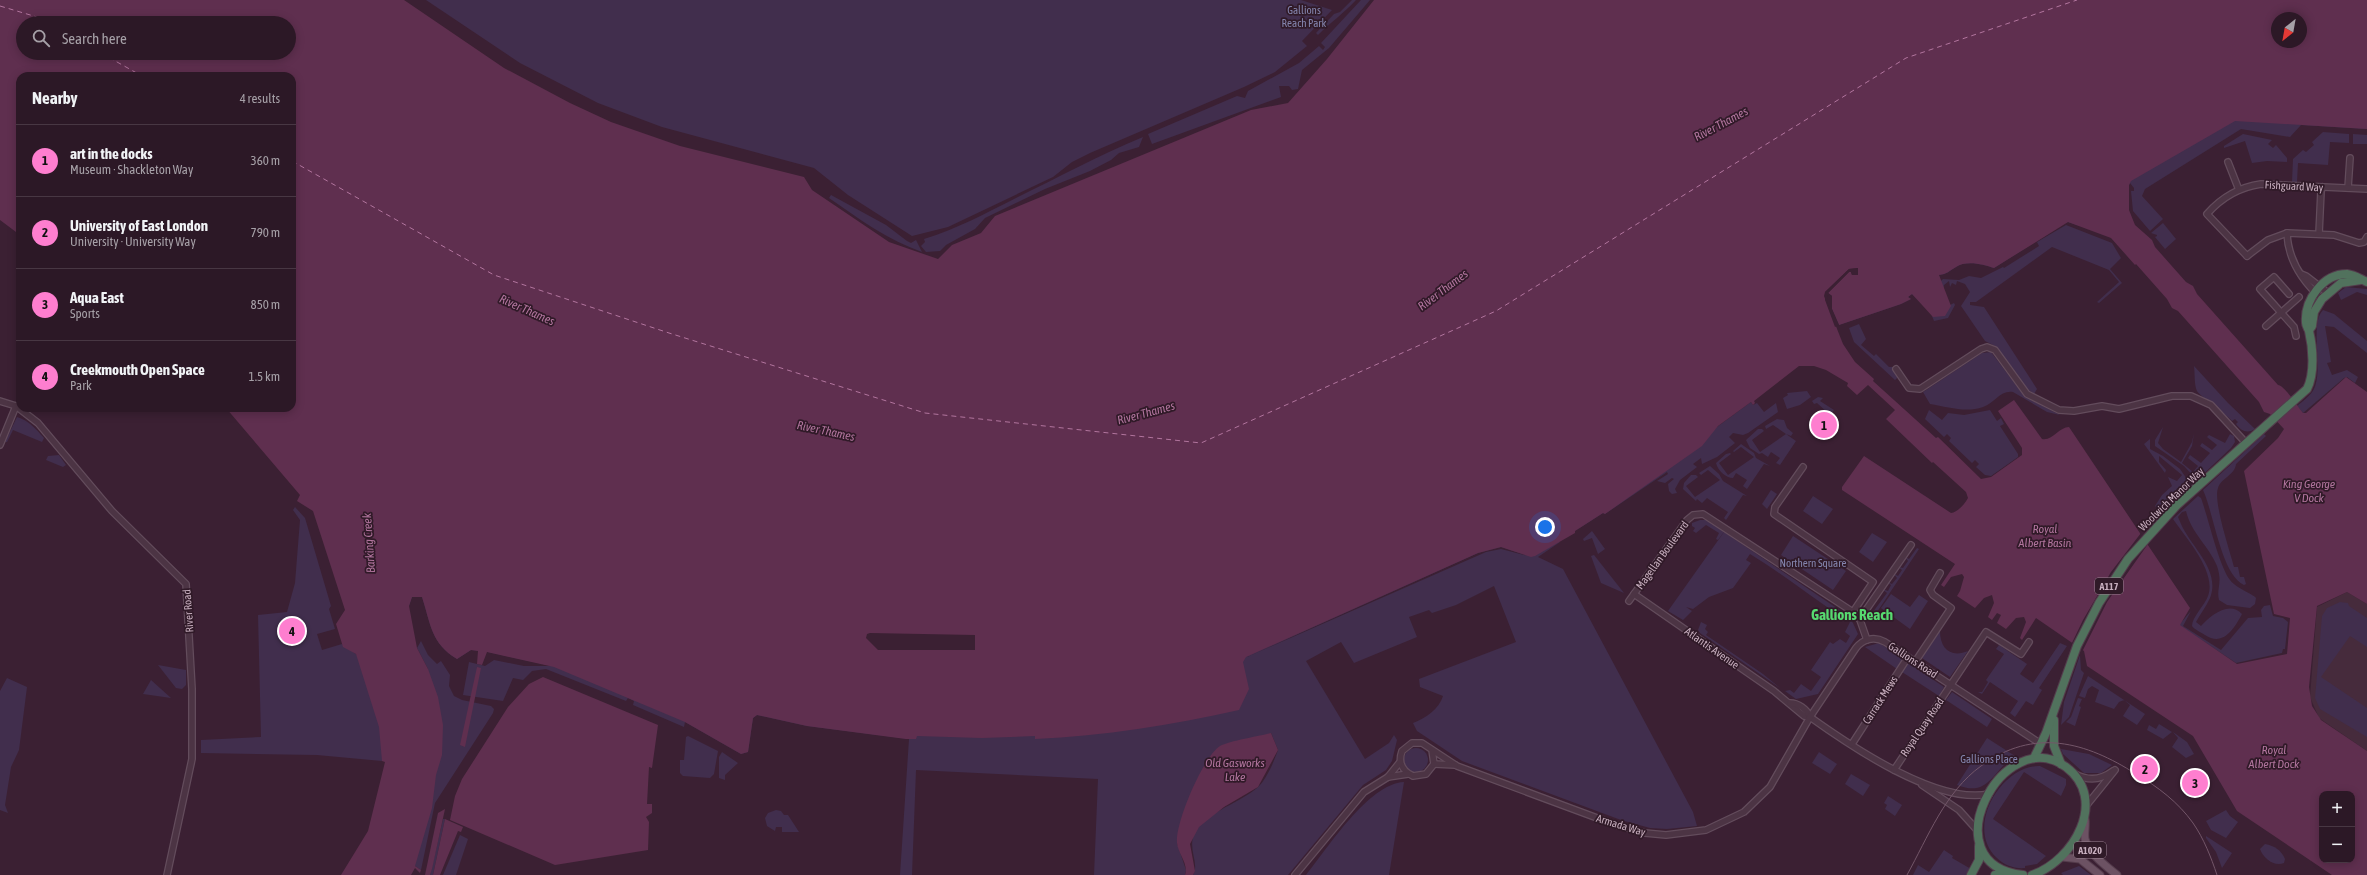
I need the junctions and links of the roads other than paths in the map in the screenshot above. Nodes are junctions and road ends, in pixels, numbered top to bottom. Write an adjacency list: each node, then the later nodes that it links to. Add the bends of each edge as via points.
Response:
1 (2350, 158): 4 (street)
2 (2228, 162): 6 (street)
3 (2323, 187): 4 (street, Fishguard Way); 6 (street, Fishguard Way, via 2261,184); 8 (street)
4 (2348, 188): 5 (street, Fishguard Way)
5 (2367, 189)
6 (2239, 190): 7 (street, Fishguard Way, via 2205,214 2247,257 2268,240)
7 (2287, 233): 8 (street); 11 (street, via 2288,251 2303,280)
8 (2319, 234): 9 (street, via 2334,235 2359,243 2364,242)
9 (2367, 237)
10 (2364, 280): 11 (highway, via 2355,275 2340,275 2329,279); 13 (highway, via 2341,283)
11 (2317, 290): 13 (street); 17 (highway, Woolwich Manor Way / A117, via 2306,315)
12 (2290, 294): 15 (street, via 2274,277 2260,289)
13 (2324, 296): 17 (highway, Woolwich Manor Way / A117, via 2314,312)
14 (2299, 297): 15 (street)
15 (2281, 313): 16 (street); 18 (street, via 2294,327)
16 (2266, 326)
17 (2309, 330): 23 (highway, Woolwich Manor Way / A117, via 2312,376 2307,389)
18 (2296, 336)
19 (1896, 369): 23 (street, via 1909,388 1920,389 1987,347 1995,350 2027,394 2059,410 2074,411 2102,406 2118,409 2172,396 2191,396 2211,405)
20 (0, 401): 21 (street, River Road)
21 (16, 406): 24 (street)
22 (24, 412): 60 (street, River Road, via 38,423 112,511 186,584 192,689 192,760)
23 (2246, 443): 37 (highway, Woolwich Manor Way / A117, via 2168,513 2128,559 2108,587 2088,624)
24 (0, 445)
25 (1803, 467): 31 (street, via 1775,507 1774,514 1873,582)
26 (1911, 545): 30 (street)
27 (1940, 573): 35 (street, via 1930,590 1935,598 1951,608)
28 (1634, 594): 29 (street, Magellan Boulevard); 31 (street, Magellan Boulevard, via 1687,520 1693,515 1703,514); 38 (street, Atlantis Avenue, via 1790,703 1792,708)
29 (1629, 601)
30 (1866, 610)
31 (1853, 612): 32 (street, Magellan Boulevard, via 1860,620)
32 (1867, 640): 34 (street, Gallions Road, via 1880,639); 38 (street, via 1856,648)
33 (2029, 642): 36 (street, Royal Quay Road, via 2020,654 1986,632)
34 (1908, 657): 35 (street, Gallions Road); 40 (street, Carrack Mews)
35 (1915, 662): 36 (street, Gallions Road)
36 (1951, 685): 39 (street, Gallions Road); 47 (street, Royal Quay Road)
37 (2056, 703): 42 (highway, Woolwich Manor Way / A117); 45 (highway, Woolwich Manor Way / A117, via 2053,737)
38 (1810, 717): 40 (street, Atlantis Avenue); 46 (street, Armada Way, via 1777,777 1759,800 1724,823 1691,833 1645,833 1616,825)
39 (2038, 742)
40 (1852, 744): 47 (street, Atlantis Avenue)
41 (1432, 750): 43 (street, Armada Way, via 1422,743 1412,743 1402,751); 44 (street); 46 (street, Armada Way)
42 (2034, 758): 45 (highway); 52 (highway, via 2019,762 2009,769)
43 (1400, 762): 48 (street); 50 (street, Armada Way)
44 (1434, 764): 46 (street, Armada Way); 48 (street, Armada Way, via 1423,776)
45 (2061, 764): 49 (highway)
46 (1457, 766)
47 (1894, 770): 51 (street, Atlantis Avenue)
48 (1408, 774): 50 (street, Armada Way)
49 (2074, 774): 53 (highway, via 2083,788); 53 (street, via 2089,779 2105,776 2115,770)
50 (1388, 777): 61 (street, Armada Way, via 1364,792)
51 (1920, 784): 52 (street, Atlantis Avenue, via 1968,795); 55 (street, Atlantis Avenue, via 1959,810)
52 (1990, 794): 55 (highway, via 1981,808)
53 (2086, 806): 54 (highway)
54 (2085, 815): 57 (highway, via 2080,830); 67 (main road, A1020, via 2088,846 2097,858)
55 (1977, 830): 56 (highway)
56 (1979, 844): 59 (highway, via 1992,862); 62 (highway, via 1979,860)
57 (2062, 857): 58 (highway); 66 (main road, A1020, via 2080,859)
58 (2040, 873): 65 (highway)
59 (2013, 874): 63 (highway); 64 (highway)
60 (167, 875)
61 (1295, 875)
62 (1971, 875)
63 (1995, 875)
64 (2023, 875)
65 (2032, 875)
66 (2100, 875)
67 (2117, 875)

